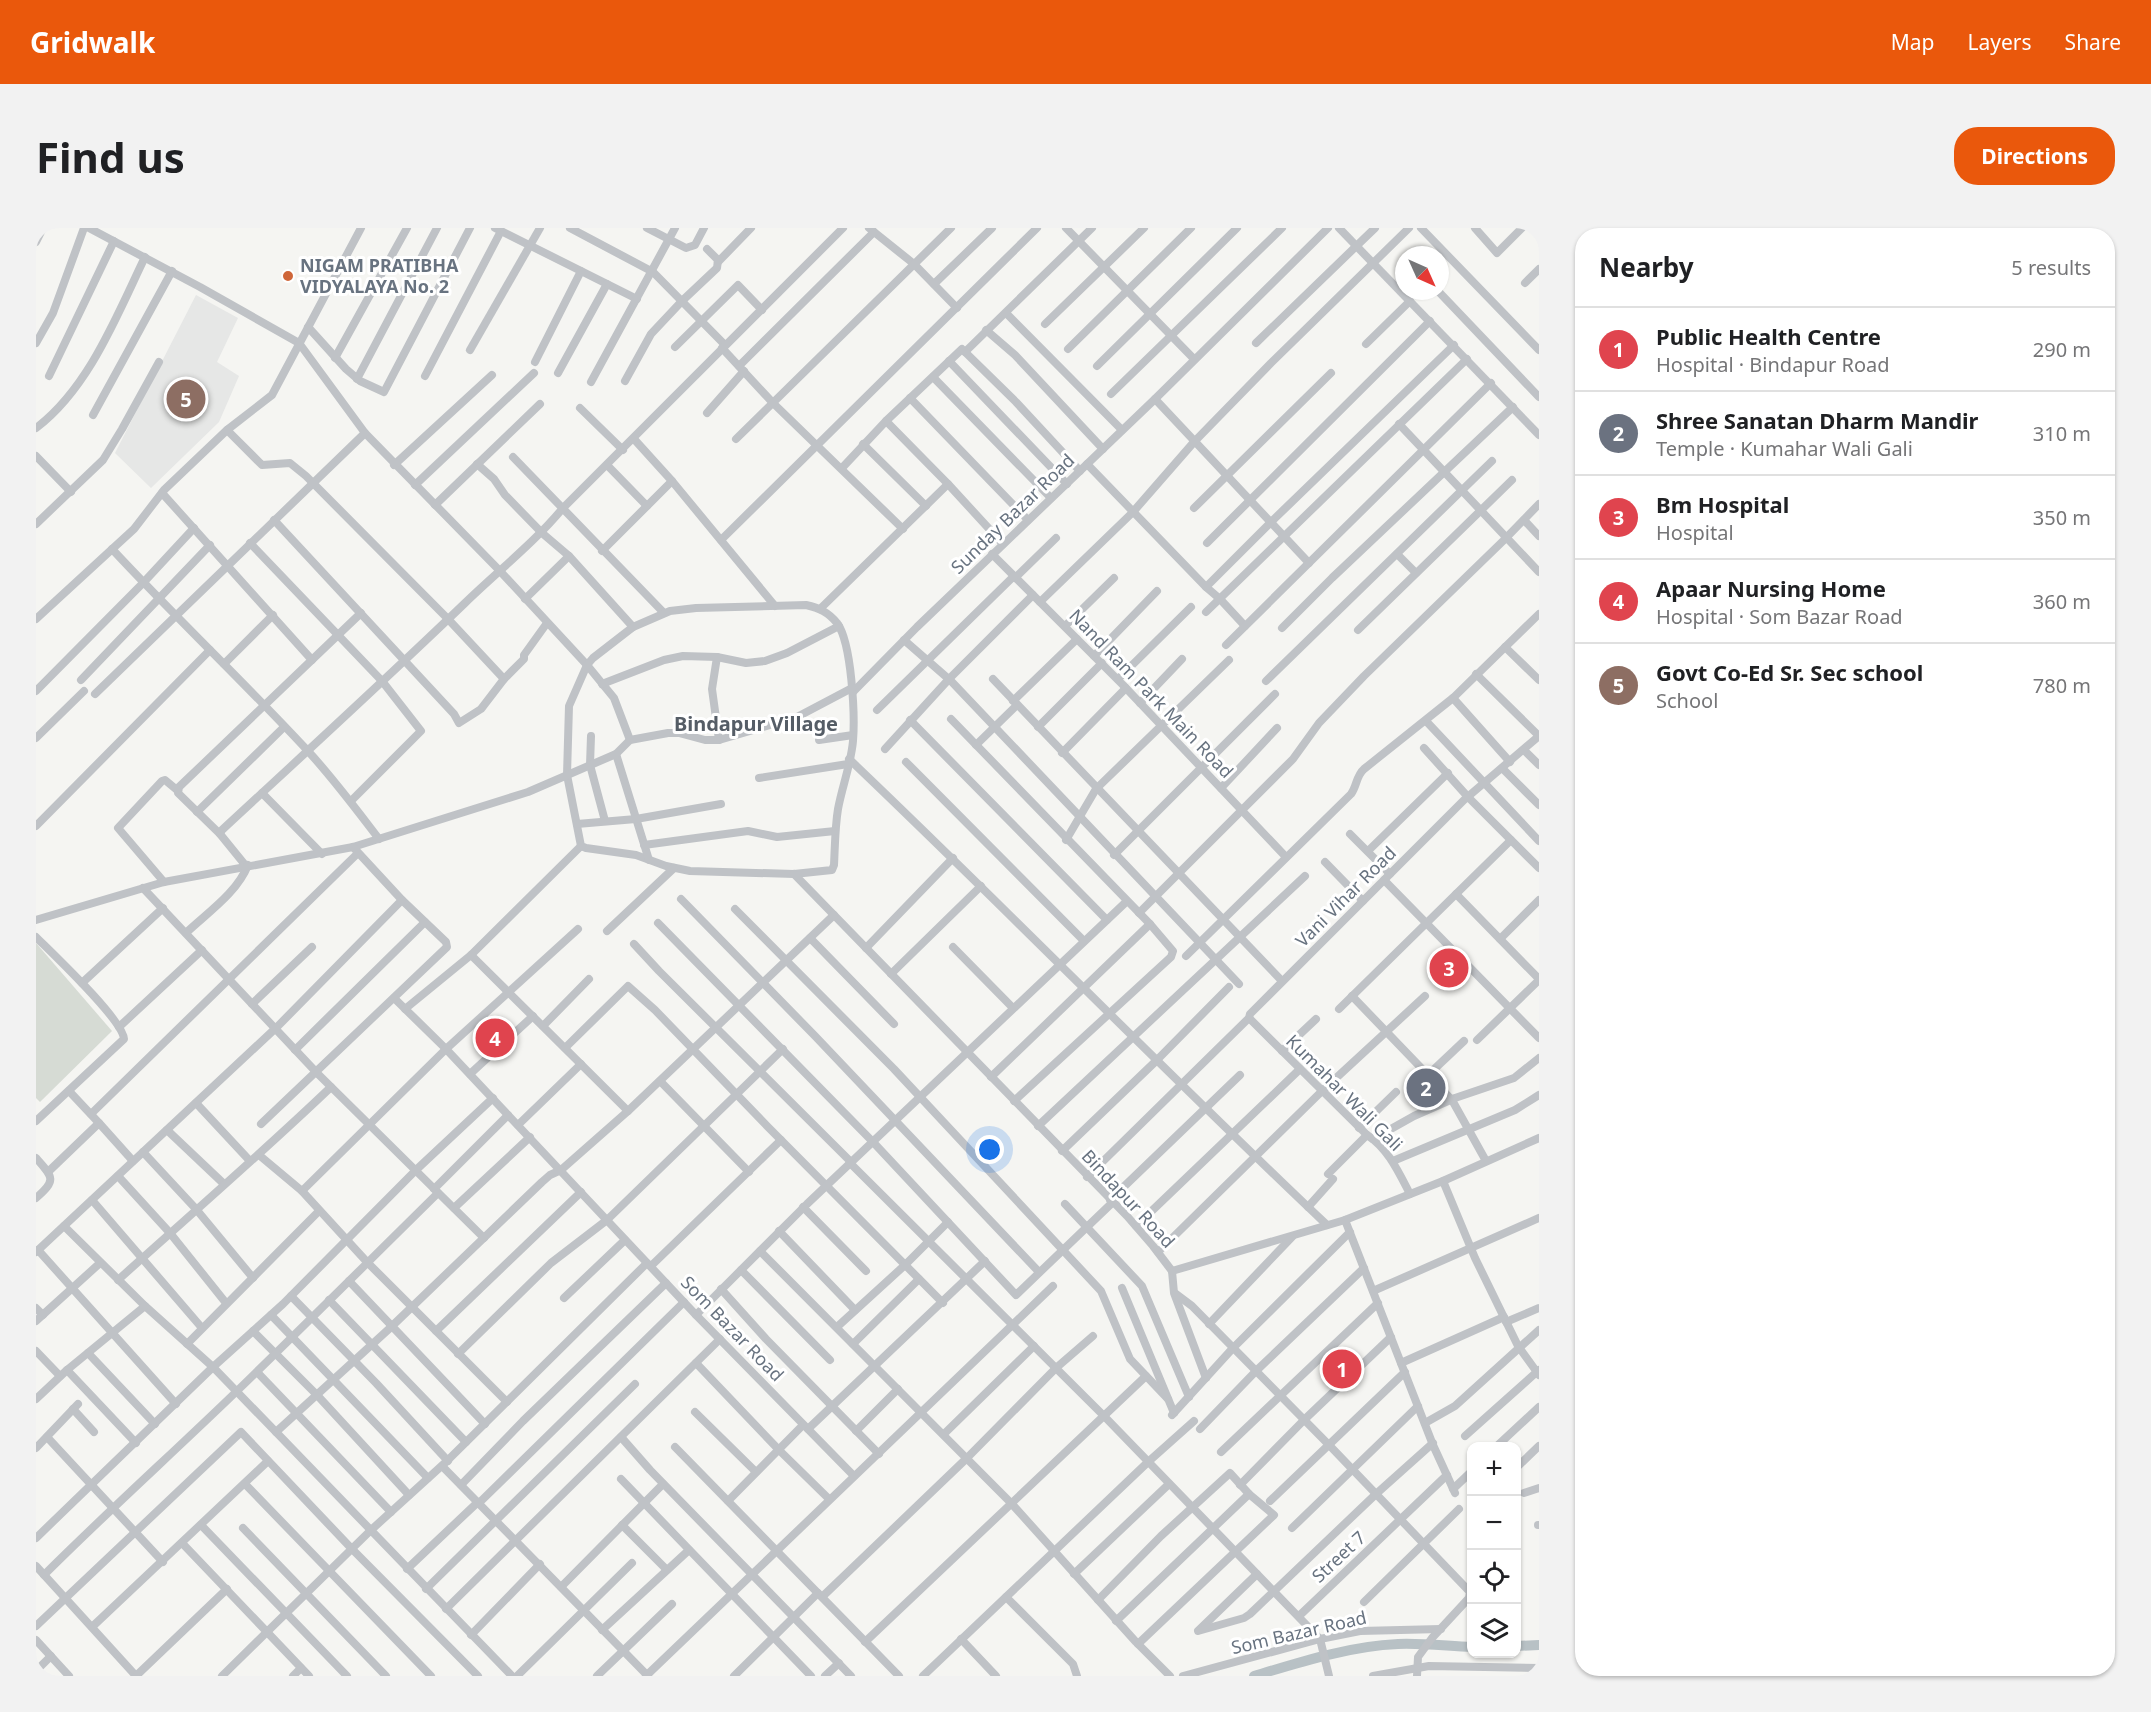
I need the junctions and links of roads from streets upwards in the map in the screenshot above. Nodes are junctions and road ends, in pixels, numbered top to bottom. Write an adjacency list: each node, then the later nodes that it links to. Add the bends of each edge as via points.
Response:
1 (43, 228): 36 (street)
2 (84, 228): 67 (street, via 53,313)
3 (90, 228): 34 (street)
4 (361, 228): 64 (street)
5 (407, 228): 78 (street)
6 (437, 228): 93 (street)
7 (470, 228): 93 (street, via 384,392)
8 (540, 228): 37 (street)
9 (570, 228): 48 (street)
10 (647, 228): 33 (street)
11 (675, 228): 33 (street)
12 (704, 228): 33 (street, via 691,248)
13 (751, 228): 41 (street)
14 (843, 228): 58 (street)
15 (951, 228): 42 (street)
16 (992, 228): 50 (street)
17 (1037, 228): 57 (street)
18 (1066, 228): 35 (street)
19 (1092, 228): 35 (street)
20 (1144, 228): 44 (street)
21 (1191, 228): 52 (street)
22 (1237, 228): 60 (street)
23 (1282, 228): 66 (street)
24 (1328, 228): 79 (street, Sunday Bazar Road)
25 (1339, 228): 38 (street)
26 (1375, 228): 38 (street)
27 (1409, 228): 43 (street)
28 (1421, 228): 76 (street)
29 (1475, 228): 30 (street, via 1497,253)
30 (1522, 228)
31 (498, 229): 37 (street); 91 (street)
32 (872, 230): 42 (street); 85 (street)
33 (669, 239): 48 (street)
34 (114, 241): 40 (street); 90 (street)
35 (1078, 241): 44 (street); 59 (street)
36 (36, 242)
37 (530, 246): 47 (street); 75 (street)
38 (1357, 246): 43 (street); 69 (street)
39 (707, 249): 41 (street)
40 (145, 257): 46 (street); 109 (street, via 90,367)
41 (718, 262): 55 (street, via 717,268)
42 (914, 264): 50 (street); 101 (street)
43 (1373, 264): 56 (street); 116 (street)
44 (1104, 267): 52 (street); 63 (street)
45 (1539, 269): 51 (street)
46 (172, 271): 68 (street); 106 (street)
47 (581, 271): 49 (street); 83 (street)
48 (653, 272): 53 (street); 55 (street)
49 (607, 284): 53 (street); 87 (street)
50 (934, 284): 57 (street)
51 (1525, 284)
52 (1128, 290): 60 (street); 74 (street)
53 (637, 299): 95 (street)
54 (1447, 300): 98 (street)
55 (682, 301): 61 (street); 94 (street, via 650,337)
56 (1410, 301): 62 (street); 70 (street)
57 (957, 308): 118 (street)
58 (762, 310): 61 (street, via 738,285); 73 (street)
59 (1006, 313): 65 (street); 111 (street)
60 (1151, 313): 66 (street); 84 (street)
61 (702, 321): 72 (street); 73 (street)
62 (1430, 321): 71 (street); 143 (street)
63 (1045, 324)
64 (308, 327): 68 (street); 78 (street)
65 (986, 330): 77 (street); 119 (street)
66 (1172, 335): 79 (street); 97 (street)
67 (36, 343)
68 (299, 343): 110 (street, via 272,395); 112 (street)
69 (1256, 343)
70 (1366, 344)
71 (1454, 345): 80 (street); 155 (street)
72 (675, 347)
73 (723, 347): 85 (street); 114 (street)
74 (1068, 349)
75 (470, 350)
76 (1539, 350)
77 (965, 352): 81 (street, via 961,349); 130 (street)
78 (335, 358): 93 (street)
79 (1194, 359): 100 (street, Sunday Bazar Road)
80 (1467, 359): 96 (street); 108 (street)
81 (948, 361): 92 (street); 137 (street)
82 (159, 362): 140 (street, via 103,460)
83 (535, 362)
84 (1097, 366)
85 (742, 369): 101 (street); 105 (street)
86 (534, 373): 138 (street)
87 (558, 373)
88 (1331, 373): 132 (street)
89 (492, 375): 127 (street)
90 (49, 376)
91 (425, 376)
92 (933, 377): 99 (street); 142 (street)
93 (357, 379)
94 (625, 381)
95 (591, 382)
96 (1491, 383): 103 (street); 121 (street)
97 (1111, 394)
98 (1539, 397)
99 (910, 398): 107 (street); 153 (street)
100 (1155, 399): 111 (street, Sunday Bazar Road); 116 (street)
101 (773, 403): 115 (street); 118 (street)
102 (540, 404): 125 (street)
103 (1513, 407): 113 (street); 131 (street)
104 (580, 408): 120 (street)
105 (707, 413)
106 (93, 415)
107 (886, 421): 117 (street); 136 (street)
108 (1399, 424): 121 (street); 161 (street)
109 (36, 428)
110 (227, 430): 135 (street, via 262,465 290,463); 141 (street)
111 (1122, 430): 119 (street, Sunday Bazar Road)
112 (365, 433): 127 (street); 135 (street)
113 (1539, 435)
114 (634, 439): 120 (street); 133 (street)
115 (736, 439)
116 (1194, 442): 132 (street); 151 (street)
117 (863, 444): 129 (street); 147 (street)
118 (818, 445): 129 (street); 164 (street)
119 (1103, 449): 126 (street, Sunday Bazar Road)
120 (623, 450): 128 (street)
121 (1422, 450): 131 (street); 174 (street)
122 (36, 456): 140 (street)
123 (513, 457): 148 (street)
124 (1492, 461): 139 (street)
125 (477, 464): 145 (street); 159 (street)
126 (1087, 464): 130 (street, Sunday Bazar Road); 151 (street)
127 (394, 465): 138 (street)
128 (608, 465): 146 (street); 148 (street)
129 (842, 468): 158 (street)
130 (1080, 471): 137 (street, Sunday Bazar Road)
131 (1443, 473): 139 (street); 205 (street)
132 (1226, 476): 143 (street); 149 (street)
133 (672, 480): 146 (street); 164 (street)
134 (1512, 480): 150 (street)
135 (313, 483): 152 (street); 199 (street)
136 (948, 484): 147 (street); 167 (street)
137 (1067, 484): 142 (street, Sunday Bazar Road)
138 (415, 485): 145 (street)
139 (1461, 491): 150 (street); 172 (street)
140 (71, 492): 156 (street)
141 (162, 493): 157 (street); 169 (street, via 134,529)
142 (1052, 498): 153 (street, Sunday Bazar Road)
143 (1249, 501): 155 (street); 166 (street)
144 (1539, 504): 154 (street)
145 (435, 505): 176 (street)
146 (646, 506): 170 (street)
147 (926, 506): 158 (street)
148 (563, 508): 159 (street); 170 (street)
149 (1194, 508)
150 (1480, 511): 163 (street); 178 (street)
151 (1133, 512): 182 (street); 188 (street)
152 (274, 520): 165 (street); 193 (street)
153 (1028, 520): 167 (street, Sunday Bazar Road)
154 (1524, 520): 160 (street); 163 (street)
155 (1270, 523): 161 (street); 182 (street)
156 (36, 524)
157 (194, 528): 168 (street); 181 (street)
158 (903, 529): 191 (street)
159 (542, 533): 173 (street); 176 (street)
160 (1539, 536)
161 (1284, 537): 174 (street); 187 (street)
162 (1056, 538): 179 (street)
163 (1506, 538): 177 (street); 285 (street, via 1364,676 1319,723 1293,759)
164 (721, 540): 189 (street)
165 (250, 543): 175 (street); 207 (street)
166 (1207, 543)
167 (1003, 544): 171 (street, Sunday Bazar Road)
168 (210, 545): 175 (street); 185 (street)
169 (112, 549): 181 (street); 198 (street)
170 (602, 551): 194 (street)
171 (992, 554): 179 (street, Nand Ram Park Main Road); 209 (street, Sunday Bazar Road)
172 (1397, 554): 178 (street); 231 (street)
173 (569, 556): 186 (street); 203 (street)
174 (1309, 563): 202 (street)
175 (228, 564): 196 (street); 197 (street)
176 (499, 570): 186 (street); 199 (street)
177 (1539, 572)
178 (1416, 573): 206 (street)
179 (1015, 577): 184 (street, Nand Ram Park Main Road); 217 (street)
180 (1114, 578): 204 (street)
181 (143, 583): 185 (street); 235 (street)
182 (1206, 587): 187 (street)
183 (1157, 591): 213 (street)
184 (1033, 595): 188 (street, Nand Ram Park Main Road); 225 (street)
185 (159, 599): 197 (street); 228 (street)
186 (525, 599): 200 (street)
187 (1220, 599): 192 (street); 202 (street)
188 (1040, 602): 204 (street, Nand Ram Park Main Road)
189 (775, 606): 191 (street, via 806,605); 194 (street)
190 (1191, 607): 227 (street)
191 (820, 609): 201 (street)
192 (1206, 612)
193 (361, 613): 207 (street); 219 (street)
194 (664, 613): 203 (street)
195 (1539, 614): 211 (street)
196 (273, 615): 216 (street); 221 (street)
197 (176, 617): 212 (street); 237 (street)
198 (36, 619)
199 (448, 620): 219 (street); 224 (street)
200 (547, 623): 222 (street); 224 (street, via 524,659)
201 (839, 626): 214 (street, via 765,661 746,663); 234 (street)
202 (1245, 626): 210 (street)
203 (633, 627): 222 (street)
204 (1065, 627): 208 (street, Nand Ram Park Main Road)
205 (1282, 628)
206 (1358, 630)
207 (337, 635): 216 (street); 230 (street)
208 (1077, 639): 213 (street, Nand Ram Park Main Road); 240 (street)
209 (904, 640): 217 (street); 234 (street, Sunday Bazar Road)
210 (1226, 645)
211 (1504, 647): 223 (street); 229 (street)
212 (210, 650): 221 (street); 291 (street)
213 (1094, 656): 220 (street, Nand Ram Park Main Road)
214 (717, 657): 232 (street, via 676,657); 257 (street, via 712,689)
215 (1182, 659): 241 (street)
216 (312, 660): 242 (street)
217 (928, 660): 225 (street); 243 (street)
218 (1229, 660): 247 (street)
219 (405, 661): 224 (street, via 459,723 481,709); 230 (street)
220 (1102, 663): 227 (street, Nand Ram Park Main Road); 249 (street)
221 (224, 664): 242 (street)
222 (587, 665): 232 (street); 274 (street, via 569,706)
223 (1476, 674): 239 (street); 254 (street)
224 (504, 679)
225 (949, 679): 245 (street); 250 (street)
226 (993, 679): 240 (street)
227 (1118, 679): 233 (street, Nand Ram Park Main Road)
228 (81, 680)
229 (1539, 680)
230 (382, 681): 262 (street); 282 (street, via 421,731)
231 (1266, 681)
232 (602, 684): 256 (street, via 619,706)
233 (1126, 688): 241 (street, Nand Ram Park Main Road); 264 (street)
234 (853, 690): 252 (street); 257 (street, Sunday Bazar Road, via 797,717)
235 (36, 691)
236 (84, 691): 255 (street)
237 (95, 694)
238 (1275, 694): 271 (street)
239 (1453, 698): 246 (street); 268 (street)
240 (1015, 703): 249 (street); 250 (street)
241 (1140, 703): 247 (street, Nand Ram Park Main Road)
242 (265, 706): 248 (street); 279 (street)
243 (877, 710)
244 (951, 719): 259 (street)
245 (910, 720): 261 (street); 333 (street)
246 (1426, 721): 276 (street); 306 (street, via 1360,772 1355,790)
247 (1161, 725): 271 (street, Nand Ram Park Main Road); 278 (street)
248 (284, 727): 262 (street); 286 (street)
249 (1038, 727): 264 (street)
250 (994, 728): 259 (street); 288 (street)
251 (1277, 728): 277 (street)
252 (853, 735): 258 (street); 266 (street)
253 (591, 736): 269 (street)
254 (1539, 736): 263 (street, Vani Vihar Road)
255 (36, 738)
256 (630, 740): 257 (street, via 679,733); 265 (street)
257 (719, 740)
258 (819, 740)
259 (976, 745): 297 (street)
260 (1424, 748): 273 (street)
261 (885, 749)
262 (308, 750): 280 (street); 282 (street)
263 (1524, 750): 268 (street, Vani Vihar Road); 270 (street)
264 (1062, 753): 278 (street)
265 (616, 754): 269 (street); 287 (street)
266 (848, 762): 275 (street); 292 (street); 307 (street)
267 (906, 762): 345 (street)
268 (1510, 762): 272 (street, Vani Vihar Road)
269 (590, 765): 274 (street); 289 (street)
270 (1539, 765)
271 (1201, 767): 277 (street, Nand Ram Park Main Road); 293 (street)
272 (1502, 768): 276 (street, Vani Vihar Road); 284 (street)
273 (1448, 773): 281 (street); 303 (street)
274 (567, 775): 290 (street); 296 (street, via 528,792)
275 (759, 778)
276 (1484, 784): 281 (street, Vani Vihar Road); 299 (street)
277 (1221, 788): 285 (street, Nand Ram Park Main Road)
278 (1096, 789): 288 (street); 293 (street)
279 (177, 790): 286 (street); 317 (street, via 162,781 118,828)
280 (262, 793): 294 (street); 304 (street)
281 (1468, 797): 298 (street); 316 (street, Vani Vihar Road)
282 (351, 801): 296 (street)
283 (721, 804): 287 (street)
284 (1539, 805)
285 (1242, 810): 306 (street, Nand Ram Park Main Road); 313 (street)
286 (197, 812): 294 (street)
287 (636, 819): 289 (street); 300 (street)
288 (1080, 819): 297 (street); 305 (street)
289 (605, 821): 290 (street)
290 (577, 824): 301 (street)
291 (36, 826)
292 (836, 831): 300 (street, via 777,837 748,831); 314 (street, via 832,870)
293 (1138, 831): 305 (street); 313 (street)
294 (220, 834): 310 (street)
295 (1350, 834): 303 (street)
296 (379, 839): 302 (street)
297 (1066, 840): 326 (street)
298 (1511, 840): 312 (street); 320 (street)
299 (1539, 841)
300 (644, 845): 308 (street)
301 (581, 846): 308 (street); 352 (street)
302 (355, 851): 304 (street); 323 (street); 360 (street)
303 (1368, 851): 316 (street)
304 (322, 854): 310 (street)
305 (1114, 855): 321 (street)
306 (1286, 856): 331 (street)
307 (953, 858): 318 (street); 350 (street)
308 (649, 860): 311 (street)
309 (1325, 862): 325 (street)
310 (247, 866): 317 (street); 340 (street, via 236,886)
311 (674, 868): 314 (street); 339 (street)
312 (1539, 868)
313 (1179, 873): 321 (street); 331 (street)
314 (794, 874): 330 (street, Bindapur Road)
315 (1305, 876): 342 (street)
316 (1387, 877): 325 (street, Vani Vihar Road); 336 (street)
317 (164, 882): 319 (street)
318 (981, 886): 356 (street); 357 (street)
319 (143, 888): 327 (street); 332 (street)
320 (1456, 894): 336 (street); 344 (street)
321 (1155, 897): 329 (street); 346 (street)
322 (681, 899): 363 (street)
323 (402, 900): 334 (street); 385 (street)
324 (1539, 900): 344 (street)
325 (1363, 901): 361 (street, Vani Vihar Road)
326 (1126, 902): 329 (street); 333 (street)
327 (163, 908): 340 (street); 362 (street)
328 (735, 909): 354 (street)
329 (1139, 914): 337 (street)
330 (834, 915): 343 (street); 350 (street, Bindapur Road)
331 (1223, 919): 342 (street); 346 (street)
332 (36, 920)
333 (1107, 920): 345 (street)
334 (425, 922): 370 (street, via 447,947); 395 (street)
335 (658, 923): 372 (street)
336 (1426, 923): 368 (street); 376 (street)
337 (1150, 924): 365 (street); 377 (street, via 1173,954)
338 (578, 929): 367 (street)
339 (607, 931)
340 (186, 933): 351 (street)
341 (36, 937): 362 (street)
342 (1240, 937): 355 (street); 361 (street)
343 (810, 938): 354 (street); 381 (street)
344 (1500, 939): 359 (street)
345 (1084, 941): 356 (street)
346 (1199, 943): 353 (street); 355 (street)
347 (634, 944): 384 (street)
348 (312, 947): 371 (street)
349 (953, 947): 373 (street)
350 (866, 948): 357 (street, Bindapur Road)
351 (202, 950): 360 (street); 383 (street)
352 (471, 955): 367 (street); 374 (street)
353 (1186, 956)
354 (787, 960): 363 (street); 417 (street)
355 (1215, 961): 364 (street); 387 (street)
356 (1059, 964): 365 (street); 373 (street)
357 (891, 974): 397 (street, Bindapur Road)
358 (589, 979): 382 (street)
359 (1539, 979): 376 (street)
360 (230, 980): 371 (street); 423 (street)
361 (1282, 981): 379 (street, Vani Vihar Road)
362 (82, 983): 383 (street)
363 (762, 984): 372 (street); 425 (street)
364 (1239, 984)
365 (1083, 987): 377 (street); 407 (street)
366 (1229, 987): 399 (street)
367 (507, 993): 378 (street); 392 (street)
368 (1352, 996): 375 (street); 386 (street)
369 (1425, 996): 386 (street)
370 (394, 998): 374 (street, Som Bazar Road); 403 (street)
371 (252, 1004): 385 (street)
372 (740, 1005): 384 (street); 394 (street)
373 (1013, 1008): 397 (street)
374 (405, 1009): 392 (street, Som Bazar Road)
375 (1339, 1009)
376 (1509, 1009): 388 (street); 389 (street)
377 (1109, 1014): 387 (street); 419 (street)
378 (533, 1016): 382 (street); 404 (street)
379 (1249, 1018): 396 (street, Kumahar Wali Gali); 409 (street, Vani Vihar Road)
380 (1316, 1019): 396 (street)
381 (894, 1024)
382 (543, 1026): 391 (street)
383 (120, 1027): 412 (street, via 124,1034 122,1043)
384 (716, 1028): 393 (street); 402 (street)
385 (275, 1029): 395 (street); 420 (street)
386 (1387, 1033): 406 (street); 411 (street)
387 (1132, 1037): 399 (street); 432 (street)
388 (1539, 1038)
389 (1477, 1040)
390 (1464, 1041): 406 (street)
391 (565, 1048): 393 (street, via 628,986); 400 (street)
392 (446, 1049): 404 (street, Som Bazar Road); 429 (street)
393 (694, 1049): 408 (street); 414 (street)
394 (783, 1049): 402 (street); 441 (street)
395 (295, 1050): 403 (street)
396 (1282, 1051): 401 (street, Kumahar Wali Gali)
397 (968, 1052): 407 (street, Bindapur Road); 417 (street)
398 (1539, 1058): 418 (street, via 1514,1078)
399 (1156, 1061): 409 (street); 442 (street)
400 (581, 1064): 422 (street); 430 (street)
401 (1300, 1069): 411 (street, Kumahar Wali Gali); 436 (street)
402 (760, 1071): 414 (street); 451 (street)
403 (317, 1073): 410 (street); 428 (street)
404 (470, 1074): 416 (street, Som Bazar Road)
405 (1240, 1075): 421 (street)
406 (1428, 1075): 418 (street)
407 (992, 1077): 419 (street, Bindapur Road)
408 (660, 1081): 422 (street); 431 (street)
409 (1181, 1085): 421 (street); 457 (street, Vani Vihar Road)
410 (332, 1087): 429 (street); 444 (street)
411 (1322, 1090): 433 (street, Kumahar Wali Gali); 445 (street)
412 (69, 1091): 423 (street); 426 (street)
413 (1396, 1092): 433 (street)
414 (736, 1094): 431 (street); 440 (street)
415 (1539, 1095): 435 (street)
416 (493, 1098): 424 (street, Som Bazar Road); 452 (street)
417 (920, 1098): 425 (street); 491 (street)
418 (1452, 1100): 435 (street); 438 (street)
419 (1014, 1101): 432 (street, Bindapur Road)
420 (196, 1103): 434 (street); 448 (street)
421 (1204, 1108): 436 (street); 467 (street)
422 (627, 1111): 453 (street)
423 (91, 1114): 427 (street)
424 (508, 1114): 430 (street, Som Bazar Road); 462 (street)
425 (895, 1120): 441 (street); 505 (street)
426 (36, 1121)
427 (99, 1123): 447 (street); 454 (street)
428 (261, 1124)
429 (369, 1124): 452 (street); 461 (street)
430 (518, 1125): 437 (street, Som Bazar Road)
431 (704, 1126): 455 (street); 475 (street)
432 (1038, 1126): 442 (street, Bindapur Road)
433 (1359, 1128): 438 (street, Kumahar Wali Gali)
434 (167, 1130): 443 (street); 459 (street)
435 (1469, 1130): 449 (street); 450 (street)
436 (1231, 1134): 445 (street); 480 (street)
437 (530, 1137): 453 (street, Som Bazar Road); 471 (street)
438 (1370, 1137): 449 (street, Kumahar Wali Gali); 470 (street, via 1331,1176)
439 (1539, 1138): 450 (street)
440 (782, 1140): 455 (street); 460 (street)
441 (873, 1142): 451 (street); 477 (street)
442 (1062, 1151): 457 (street, Bindapur Road)
443 (143, 1152): 447 (street); 472 (street)
444 (259, 1155): 448 (street); 461 (street)
445 (1255, 1156): 470 (street); 494 (street)
446 (36, 1158): 454 (street)
447 (133, 1161): 456 (street)
448 (250, 1161): 459 (street)
449 (1393, 1161): 464 (street, Kumahar Wali Gali)
450 (1486, 1161): 458 (street)
451 (851, 1162): 460 (street); 489 (street)
452 (416, 1170): 462 (street); 487 (street)
453 (561, 1170): 463 (street, Som Bazar Road); 486 (street, via 542,1182)
454 (48, 1172): 465 (street, via 52,1180)
455 (749, 1172): 499 (street)
456 (118, 1176): 466 (street); 484 (street)
457 (1087, 1177): 467 (street, Bindapur Road)
458 (1443, 1181): 464 (street); 490 (street)
459 (224, 1184): 472 (street)
460 (827, 1184): 469 (street); 500 (street)
461 (302, 1191): 473 (street)
462 (436, 1191): 471 (street); 497 (street)
463 (581, 1192): 475 (street, Som Bazar Road); 542 (street)
464 (1410, 1194): 476 (street)
465 (36, 1198)
466 (92, 1200): 479 (street); 495 (street)
467 (1112, 1201): 480 (street, Bindapur Road); 481 (street)
468 (1065, 1204): 481 (street)
469 (803, 1207): 482 (street); 503 (street)
470 (1308, 1207): 478 (street)
471 (453, 1208): 486 (street)
472 (196, 1209): 484 (street); 506 (street)
473 (319, 1211): 487 (street); 506 (street)
474 (1539, 1218): 490 (street)
475 (607, 1220): 488 (street, Som Bazar Road); 557 (street, via 551,1263)
476 (1346, 1220): 478 (street); 483 (street)
477 (948, 1222): 489 (street); 496 (street)
478 (1327, 1225): 485 (street)
479 (64, 1226): 492 (street); 498 (street)
480 (1136, 1226): 494 (street, Bindapur Road)
481 (1086, 1228): 491 (street); 578 (street, via 1142,1286)
482 (779, 1231): 493 (street); 529 (street)
483 (1350, 1232): 501 (street); 552 (street)
484 (170, 1233): 495 (street); 522 (street)
485 (1293, 1235): 504 (street); 536 (street)
486 (484, 1238): 526 (street)
487 (346, 1240): 497 (street); 518 (street)
488 (625, 1240): 499 (street, Som Bazar Road); 519 (street)
489 (929, 1243): 500 (street); 509 (street)
490 (1471, 1248): 516 (street); 534 (street)
491 (1063, 1250): 505 (street); 570 (street, via 1101,1291 1130,1359)
492 (37, 1251): 513 (street)
493 (760, 1251): 502 (street); 538 (street)
494 (1158, 1252): 504 (street, Bindapur Road)
495 (143, 1258): 508 (street); 539 (street)
496 (985, 1261): 505 (street, via 1016,1294); 509 (street)
497 (367, 1262): 510 (street); 526 (street)
498 (100, 1263): 508 (street); 513 (street)
499 (649, 1265): 511 (street, Som Bazar Road); 581 (street)
500 (905, 1265): 507 (street); 529 (street)
501 (1364, 1268): 516 (street); 566 (street)
502 (741, 1270): 515 (street); 558 (street)
503 (866, 1271)
504 (1172, 1271): 517 (street, Bindapur Road)
505 (1039, 1272)
506 (253, 1278): 522 (street)
507 (920, 1279): 523 (street); 549 (street)
508 (118, 1280): 525 (street)
509 (967, 1280): 523 (street); 535 (street)
510 (348, 1281): 520 (street); 537 (street)
511 (666, 1283): 521 (street, Som Bazar Road); 631 (street)
512 (1053, 1287): 535 (street)
513 (73, 1288): 533 (street); 543 (street)
514 (1122, 1288): 580 (street)
515 (721, 1289): 531 (street); 583 (street)
516 (1373, 1291): 524 (street)
517 (1174, 1293): 536 (street); 571 (street, Bindapur Road)
518 (291, 1296): 530 (street); 532 (street)
519 (564, 1298)
520 (329, 1300): 532 (street); 550 (street)
521 (684, 1302): 531 (street, Som Bazar Road); 641 (street)
522 (226, 1303): 539 (street)
523 (943, 1303): 561 (street)
524 (1378, 1303): 546 (street); 577 (street)
525 (145, 1306): 543 (street); 548 (street)
526 (412, 1307): 537 (street); 542 (street)
527 (36, 1308): 533 (street)
528 (1539, 1308): 534 (street)
529 (855, 1310): 538 (street)
530 (271, 1315): 541 (street); 544 (street)
531 (696, 1315): 547 (street, Som Bazar Road)
532 (311, 1317): 544 (street); 559 (street)
533 (39, 1318)
534 (1505, 1319): 553 (street); 563 (street)
535 (1012, 1324): 551 (street); 587 (street)
536 (1209, 1324): 552 (street)
537 (392, 1326): 550 (street); 594 (street)
538 (837, 1327): 549 (street)
539 (202, 1328): 548 (street)
540 (1539, 1330): 553 (street)
541 (253, 1331): 556 (street); 562 (street)
542 (436, 1331): 557 (street)
543 (113, 1332): 555 (street); 582 (street)
544 (292, 1336): 556 (street); 572 (street)
545 (1093, 1336): 564 (street)
546 (1391, 1337): 563 (street); 590 (street)
547 (720, 1339): 560 (street); 595 (street, Som Bazar Road)
548 (188, 1344): 562 (street)
549 (854, 1344): 561 (street)
550 (372, 1345): 559 (street); 606 (street)
551 (1034, 1346): 564 (street); 600 (street)
552 (1233, 1348): 566 (street); 571 (street)
553 (1520, 1348): 568 (street); 592 (street, via 1455,1406)
554 (36, 1351): 569 (street)
555 (88, 1353): 565 (street); 593 (street)
556 (275, 1354): 567 (street); 576 (street)
557 (458, 1354): 581 (street)
558 (830, 1360)
559 (354, 1361): 572 (street); 618 (street)
560 (696, 1363): 603 (street); 612 (street)
561 (876, 1366): 574 (street); 583 (street)
562 (213, 1367): 575 (street); 582 (street)
563 (1403, 1367): 584 (street); 608 (street)
564 (1056, 1368): 589 (street); 615 (street)
565 (67, 1370): 569 (street); 605 (street)
566 (1256, 1371): 577 (street); 596 (street)
567 (256, 1372): 575 (street); 588 (street)
568 (1538, 1372): 601 (street)
569 (60, 1376): 579 (street)
570 (1146, 1376): 580 (street); 589 (street)
571 (1206, 1378): 578 (street)
572 (335, 1379): 576 (street); 625 (street)
573 (635, 1384): 648 (street)
574 (898, 1389): 587 (street); 597 (street)
575 (236, 1392): 599 (street); 644 (street)
576 (317, 1395): 588 (street); 637 (street)
577 (1280, 1395): 590 (street); 613 (street)
578 (1189, 1397): 580 (street, via 1173,1414)
579 (36, 1398)
580 (1168, 1399)
581 (507, 1402): 594 (street)
582 (176, 1404): 593 (street)
583 (832, 1406): 595 (street); 597 (street)
584 (1418, 1406): 592 (street); 620 (street)
585 (1539, 1407): 604 (street)
586 (695, 1412): 621 (street)
587 (922, 1412): 600 (street); 614 (street)
588 (296, 1414): 599 (street); 647 (street)
589 (1104, 1416): 617 (street); 643 (street)
590 (1304, 1420): 608 (street); 632 (street)
591 (1194, 1422): 617 (street)
592 (1425, 1423): 607 (street)
593 (155, 1424): 605 (street)
594 (485, 1424): 606 (street)
595 (806, 1427): 612 (street); 622 (street, Som Bazar Road)
596 (1200, 1429)
597 (856, 1431): 614 (street)
598 (94, 1432): 602 (street, via 75,1406)
599 (276, 1432): 655 (street)
600 (944, 1434): 615 (street)
601 (1465, 1436)
602 (48, 1437): 611 (street); 630 (street)
603 (621, 1437): 628 (street); 658 (street)
604 (1501, 1442)
605 (136, 1443): 630 (street)
606 (466, 1443): 618 (street)
607 (1432, 1443): 623 (street); 635 (street)
608 (1329, 1444): 620 (street); 640 (street)
609 (1539, 1446): 619 (street)
610 (675, 1447): 639 (street)
611 (36, 1448)
612 (778, 1449): 621 (street); 638 (street)
613 (1221, 1452)
614 (879, 1454): 622 (street)
615 (967, 1458): 643 (street); 683 (street)
616 (268, 1461): 627 (street); 656 (street, via 240,1433); 661 (street)
617 (1148, 1462): 629 (street); 664 (street)
618 (445, 1463): 625 (street); 631 (street)
619 (1521, 1463)
620 (1353, 1470): 635 (street); 653 (street)
621 (756, 1472): 639 (street)
622 (853, 1475): 638 (street)
623 (1447, 1475): 624 (street, via 1454,1491); 649 (street, Street 7)
624 (1467, 1477)
625 (428, 1478): 637 (street)
626 (621, 1479): 642 (street)
627 (245, 1484): 650 (street); 672 (street)
628 (663, 1484): 642 (street); 673 (street)
629 (1169, 1484): 645 (street); 674 (street)
630 (92, 1485): 644 (street); 657 (street)
631 (461, 1485): 641 (street)
632 (1240, 1485): 634 (street); 645 (street, via 1230,1473)
633 (1539, 1488): 636 (street)
634 (1249, 1494): 654 (street); 665 (street, via 1274,1515)
635 (1376, 1494): 649 (street); 680 (street)
636 (1524, 1494)
637 (409, 1495): 647 (street)
638 (829, 1499): 663 (street)
639 (728, 1501): 663 (street)
640 (1270, 1501)
641 (478, 1502): 648 (street); 670 (street)
642 (644, 1503): 651 (street); 662 (street)
643 (1011, 1503): 664 (street); 703 (street)
644 (113, 1508): 656 (street); 676 (street)
645 (1193, 1508): 654 (street); 686 (street)
646 (1459, 1509): 660 (street)
647 (390, 1512): 655 (street)
648 (496, 1520): 658 (street); 679 (street)
649 (1400, 1520): 660 (street); 692 (street, Street 7)
650 (201, 1525): 659 (street); 691 (street)
651 (622, 1525): 671 (street); 677 (street)
652 (243, 1528): 681 (street)
653 (1292, 1528)
654 (1213, 1529): 665 (street); 694 (street)
655 (370, 1531): 661 (street); 670 (street)
656 (136, 1533): 666 (street); 685 (street)
657 (36, 1538)
658 (516, 1540): 668 (street); 689 (street)
659 (183, 1543): 666 (street); 678 (street)
660 (1423, 1544): 687 (street); 697 (street, via 1470,1592)
661 (351, 1548): 672 (street); 723 (street)
662 (689, 1550): 671 (street); 682 (street)
663 (776, 1550): 673 (street); 683 (street)
664 (1054, 1551): 674 (street); 684 (street)
665 (1235, 1552): 675 (street); 706 (street)
666 (163, 1562): 696 (street)
667 (632, 1563): 690 (street)
668 (540, 1564): 677 (street); 700 (street)
669 (36, 1566): 676 (street)
670 (407, 1569): 679 (street)
671 (667, 1570): 698 (street)
672 (327, 1571): 681 (street); 722 (street)
673 (752, 1574): 682 (street); 693 (street)
674 (1074, 1574): 686 (street)
675 (1257, 1574): 680 (street); 680 (street, via 1198,1631 1244,1618)
676 (44, 1575): 685 (street)
677 (561, 1587): 690 (street)
678 (227, 1589): 699 (street); 716 (street)
679 (426, 1589): 689 (street)
680 (1274, 1592): 692 (street)
681 (304, 1593): 691 (street); 721 (street)
682 (732, 1594): 701 (street); 727 (street)
683 (820, 1595): 693 (street); 703 (street)
684 (1006, 1597): 702 (street); 735 (street, via 1073,1664)
685 (66, 1599): 695 (street); 696 (street)
686 (1098, 1600): 694 (street)
687 (1364, 1602)
688 (672, 1604): 707 (street)
689 (446, 1610): 700 (street)
690 (583, 1611): 698 (street); 725 (street)
691 (285, 1613): 699 (street); 720 (street)
692 (1299, 1616): 704 (street)
693 (794, 1617): 701 (street); 709 (street)
694 (1116, 1621): 706 (street)
695 (36, 1626)
696 (92, 1627): 716 (street)
697 (1441, 1629): 704 (street, Som Bazar Road, via 1372,1630); 713 (street, via 1418,1657)
698 (602, 1630): 707 (street)
699 (266, 1631): 710 (street); 717 (street)
700 (471, 1635): 724 (street)
701 (774, 1637): 728 (street); 729 (street)
702 (961, 1639): 733 (street); 734 (street)
703 (866, 1642): 732 (street)
704 (1321, 1642): 714 (street); 737 (street, Som Bazar Road)
705 (37, 1644): 708 (street)
706 (1138, 1644): 736 (street)
707 (623, 1651): 726 (street); 727 (street)
708 (51, 1656): 712 (street); 715 (street)
709 (838, 1663): 730 (street); 731 (street)
710 (301, 1668): 718 (street); 719 (street)
711 (1539, 1668): 713 (street)
712 (36, 1671)
713 (1417, 1672): 738 (street)
714 (1329, 1674)
715 (69, 1676)
716 (136, 1676)
717 (222, 1676)
718 (293, 1676)
719 (309, 1676)
720 (347, 1676)
721 (386, 1676)
722 (431, 1676)
723 (478, 1676)
724 (512, 1676)
725 (517, 1676)
726 (597, 1676)
727 (647, 1676)
728 (734, 1676)
729 (811, 1676)
730 (825, 1676)
731 (851, 1676)
732 (899, 1676)
733 (923, 1676)
734 (996, 1676)
735 (1077, 1676)
736 (1170, 1676)
737 (1183, 1676)
738 (1373, 1676)

